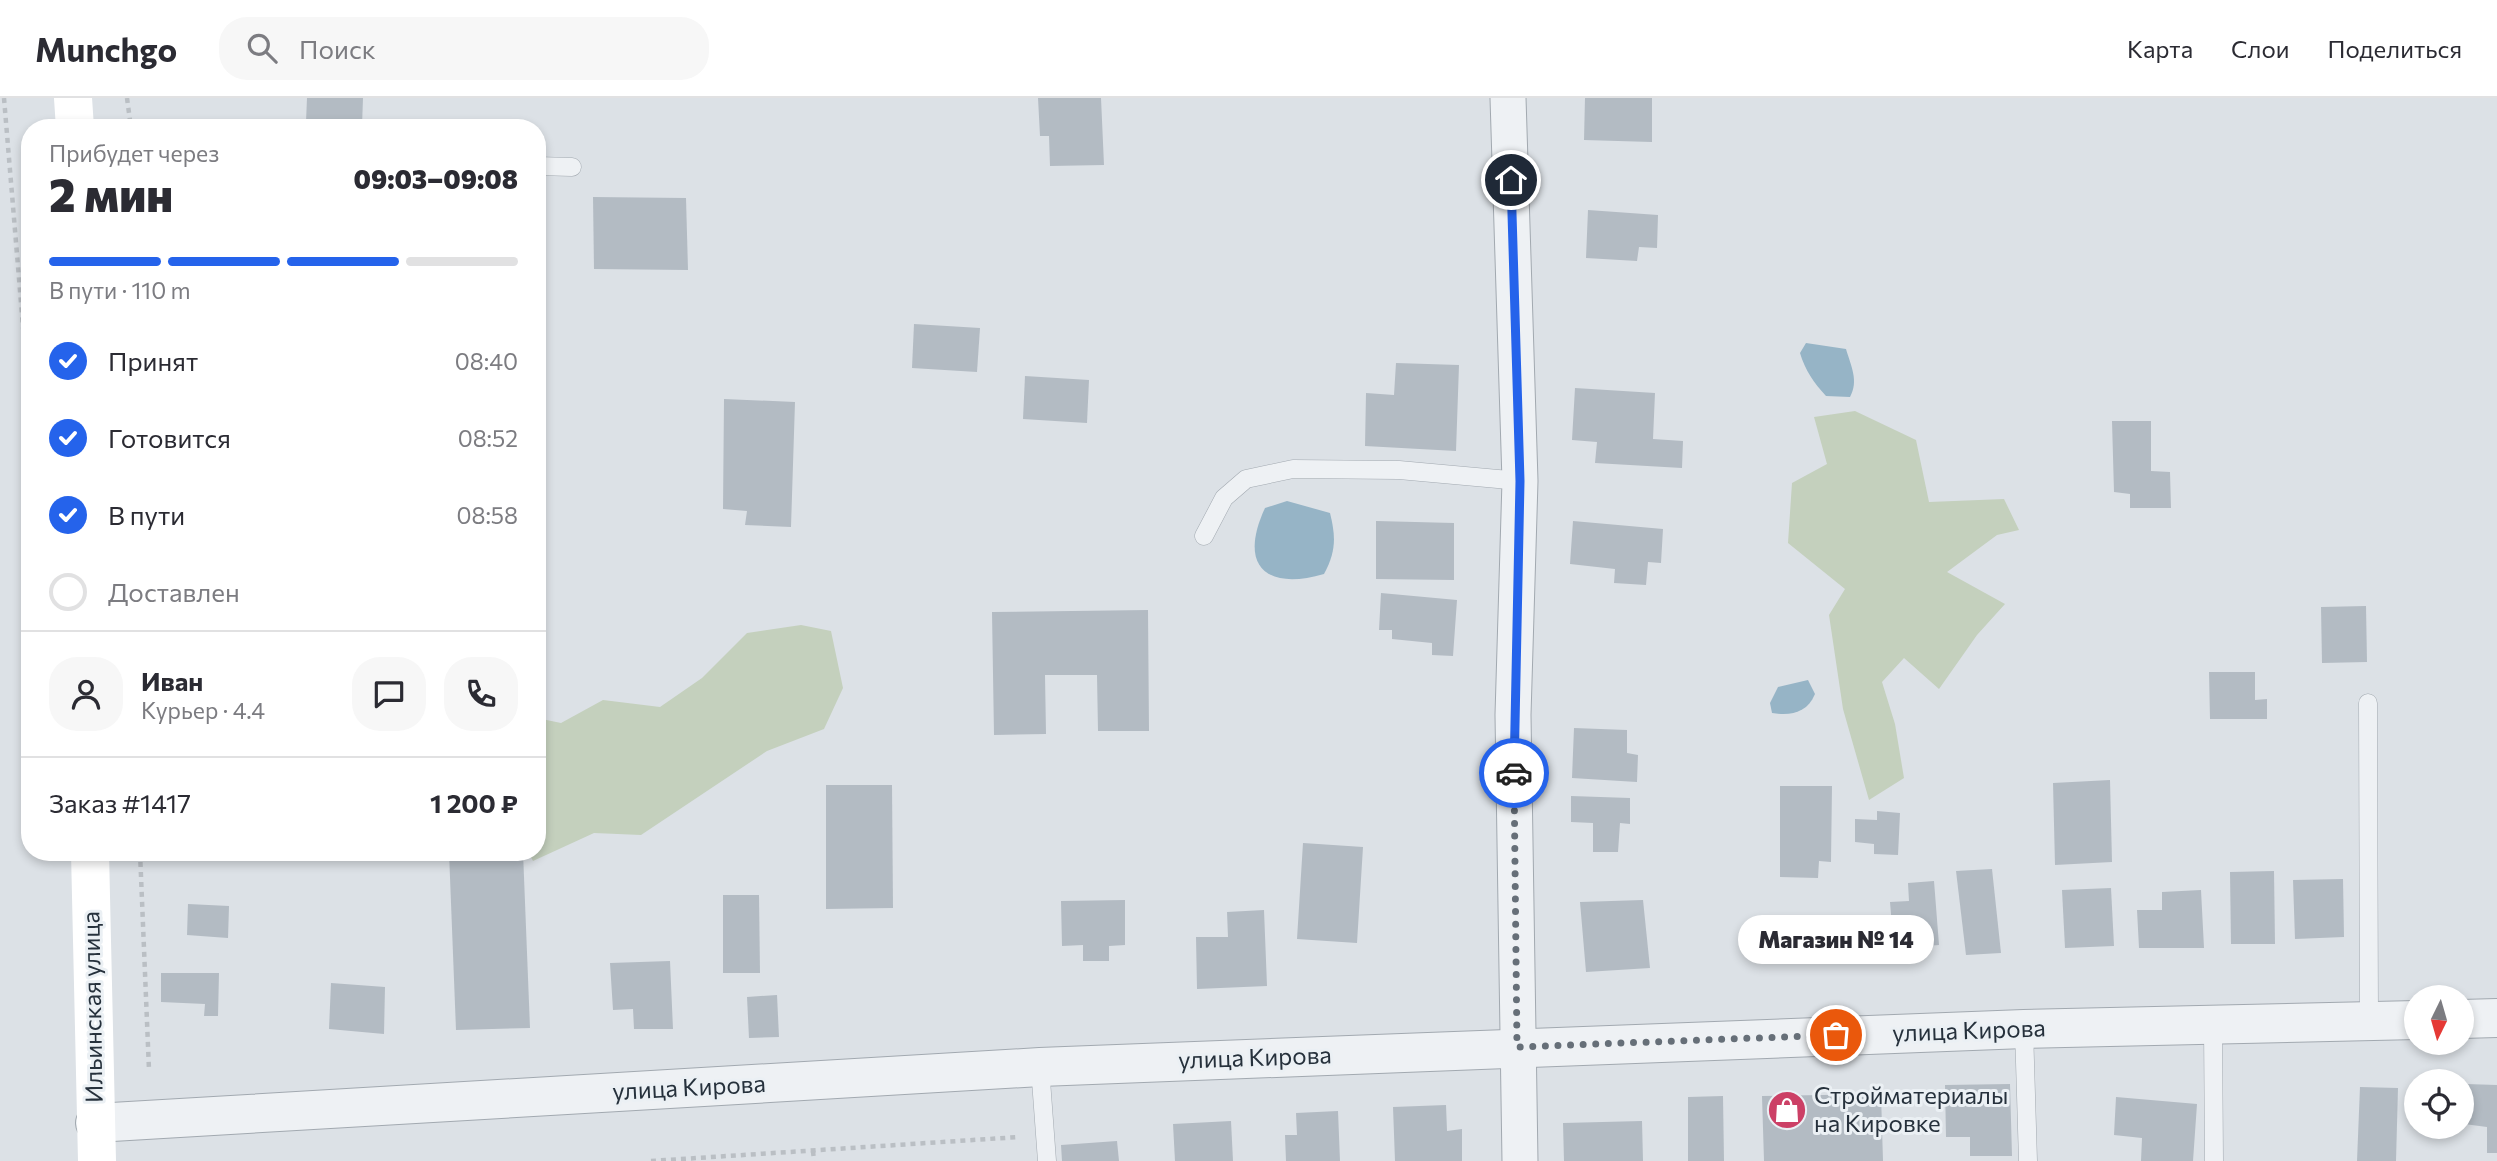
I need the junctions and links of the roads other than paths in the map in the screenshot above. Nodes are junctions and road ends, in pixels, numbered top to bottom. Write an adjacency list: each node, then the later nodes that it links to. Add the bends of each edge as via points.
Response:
1 (72, 98): 3 (main road)
2 (1508, 98): 6 (street)
3 (74, 119)
4 (546, 166): 5 (lane)
5 (572, 167)
6 (1520, 481): 7 (lane, via 1399,470 1293,469 1246,479 1224,498); 16 (street, via 1513,715)
7 (1203, 536)
8 (2368, 703): 13 (lane)
9 (90, 861): 18 (main road, Ильинская улица)
10 (2497, 1018): 11 (street)
11 (2474, 1019)
12 (2404, 1021): 13 (street, улица Кирова)
13 (2368, 1022): 14 (street, улица Кирова)
14 (2213, 1026): 15 (street, улица Кирова); 23 (lane)
15 (2024, 1029): 16 (street, улица Кирова); 22 (lane)
16 (1517, 1047): 17 (street, улица Кирова); 21 (street)
17 (1040, 1067): 18 (street, улица Кирова); 20 (lane)
18 (95, 1123): 19 (main road, Ильинская улица)
19 (97, 1161)
20 (1047, 1161)
21 (1520, 1161)
22 (2028, 1161)
23 (2214, 1161)

